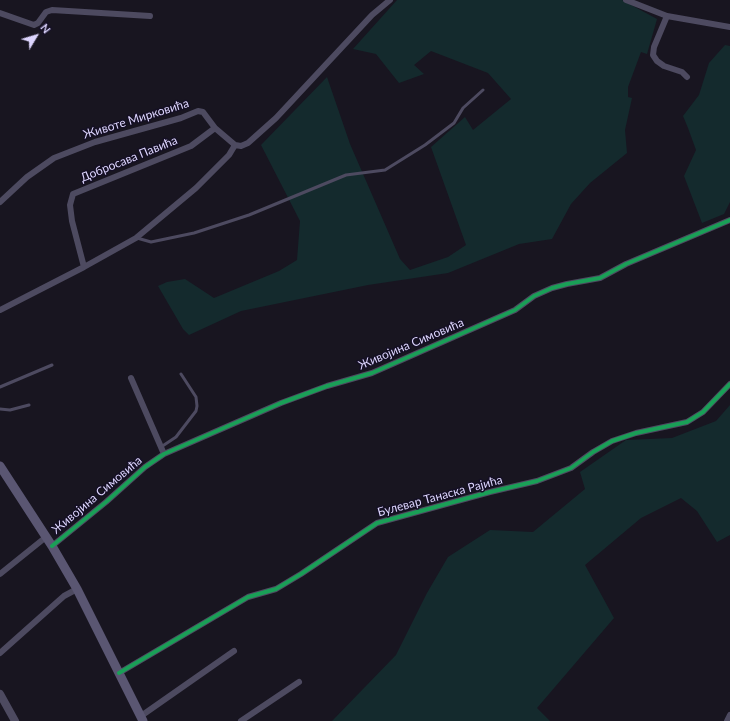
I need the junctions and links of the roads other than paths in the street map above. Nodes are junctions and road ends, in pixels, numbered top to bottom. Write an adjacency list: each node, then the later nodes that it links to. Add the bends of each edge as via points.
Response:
1 (390, 0): 10 (street, via 276,118 248,143)
2 (626, 0): 5 (street)
3 (0, 13): 4 (street, via 34,25 46,12 52,10)
4 (150, 16)
5 (666, 16): 6 (street); 7 (street, via 653,55 664,66 682,72)
6 (730, 27)
7 (687, 77)
8 (483, 90): 13 (lane, via 463,108 454,123 385,170 346,175 249,215 194,233 151,242)
9 (215, 128): 10 (street, Животе Мирковића); 11 (street, Животе Мирковића, via 203,112 198,111 95,142 54,158 27,177); 14 (street, Добросава Павића, via 191,146 73,194 70,205 72,221)
10 (235, 145): 13 (street, via 229,155 196,188)
11 (0, 202)
12 (730, 220): 24 (street, Живојина Симовића, via 626,264 600,278 552,288 534,296 515,310 372,374 327,386 282,403)
13 (136, 238): 14 (street)
14 (84, 268): 15 (street)
15 (0, 310)
16 (52, 365): 20 (lane)
17 (181, 374): 23 (lane, via 196,398 196,411 176,437)
18 (132, 378): 23 (street)
19 (730, 384): 32 (street, Булевар Танаска Рајића, via 703,412 688,422 612,441 571,468 538,481 377,523 301,574 276,588 248,597)
20 (0, 387)
21 (29, 405): 22 (lane, via 10,410)
22 (0, 409)
23 (161, 447): 24 (street)
24 (164, 454): 27 (street, Живојина Симовића, via 145,467)
25 (0, 466): 26 (main road)
26 (46, 537): 27 (main road); 28 (street)
27 (52, 546): 29 (main road)
28 (0, 574)
29 (77, 589): 31 (street, via 64,596); 32 (main road)
30 (234, 651): 36 (street)
31 (0, 653)
32 (119, 672): 36 (main road)
33 (299, 682): 38 (street)
34 (0, 694): 37 (street)
35 (730, 715): 39 (street)
36 (142, 719)
37 (15, 721)
38 (241, 721)
39 (727, 721)

